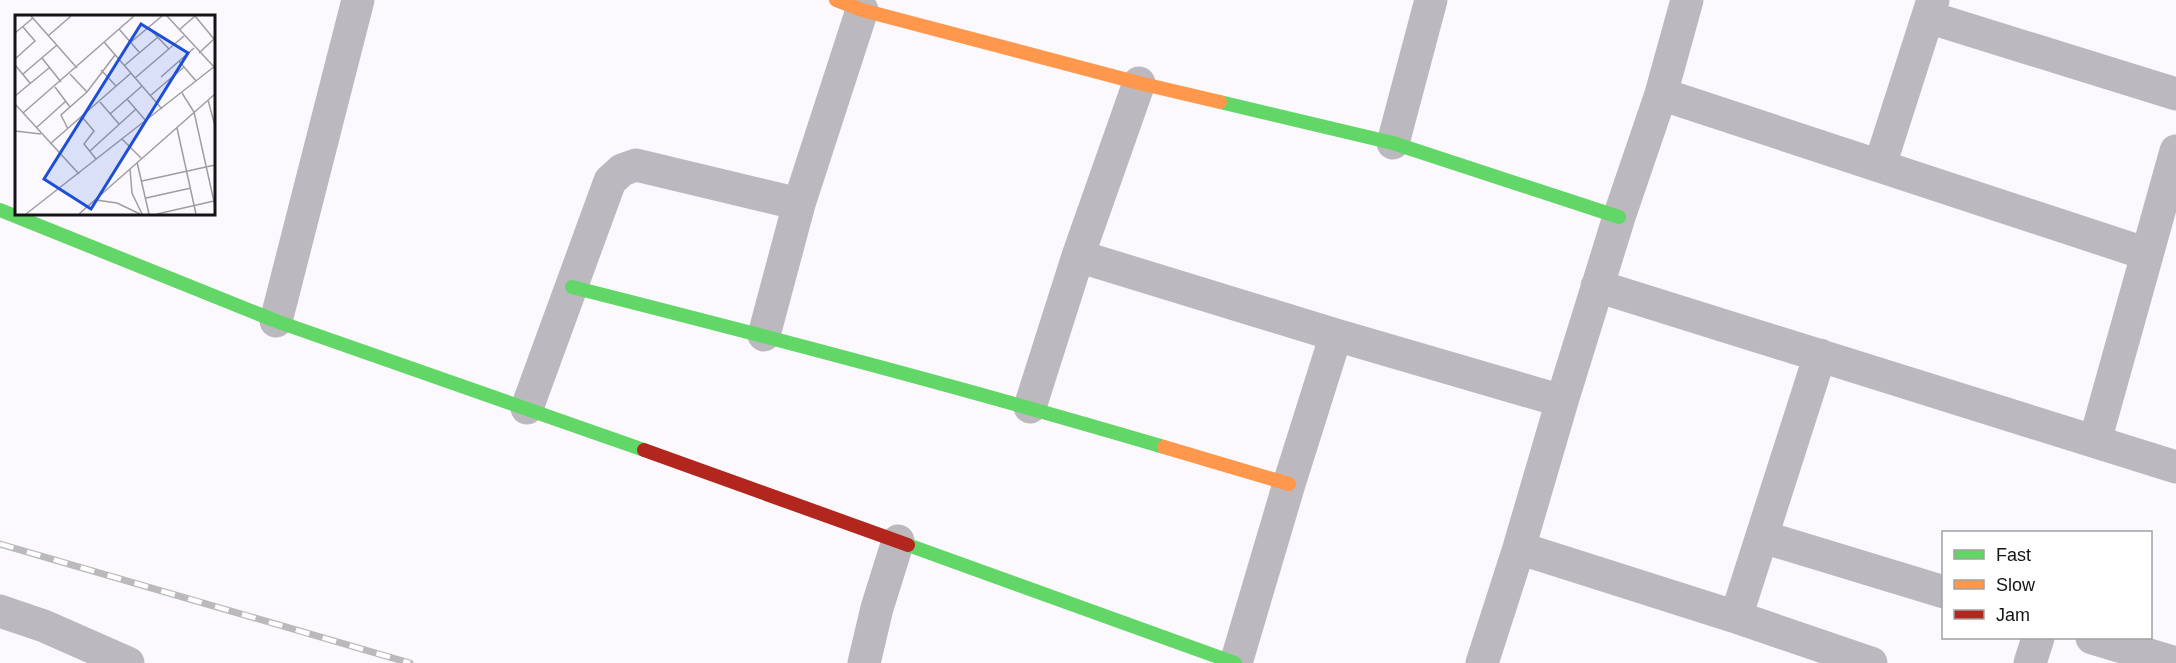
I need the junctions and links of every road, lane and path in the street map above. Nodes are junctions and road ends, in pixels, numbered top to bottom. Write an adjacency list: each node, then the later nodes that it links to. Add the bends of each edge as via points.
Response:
1 (358, 0): 19 (street)
2 (1431, 0): 9 (street)
3 (1687, 0): 7 (street)
4 (849, 5): 6 (street); 12 (street)
5 (1930, 9): 8 (street); 11 (street)
6 (1139, 83): 9 (street); 16 (street)
7 (1661, 94): 11 (street); 14 (street)
8 (2176, 94)
9 (1393, 143): 14 (street)
10 (2176, 151): 15 (street)
11 (1880, 165): 15 (street)
12 (799, 204): 18 (street, via 636,165 622,170 610,181); 20 (street)
13 (0, 210): 19 (street)
14 (1619, 217): 17 (street)
15 (2147, 254): 26 (street)
16 (1078, 256): 21 (street); 24 (street)
17 (1597, 286): 22 (street); 23 (street)
18 (572, 287): 20 (street); 25 (street)
19 (276, 321): 25 (street)
20 (764, 335): 24 (street)
21 (1336, 335): 23 (street); 28 (street)
22 (1820, 356): 26 (street); 29 (street)
23 (1562, 401): 31 (street)
24 (1030, 407): 28 (street)
25 (527, 408): 30 (street)
26 (2095, 441): 27 (street)
27 (2176, 467)
28 (1289, 484): 39 (street)
29 (1763, 537): 32 (street); 34 (street)
30 (898, 542): 38 (street); 39 (street)
31 (1519, 548): 34 (street); 40 (street)
32 (1942, 591)
33 (0, 611): 37 (street, via 44,626)
34 (1736, 617): 41 (street)
35 (2038, 639): 42 (street)
36 (2095, 639): 43 (street)
37 (120, 661)
38 (864, 663)
39 (1236, 663)
40 (1482, 663)
41 (1871, 663)
42 (2030, 663)
43 (2176, 663)

